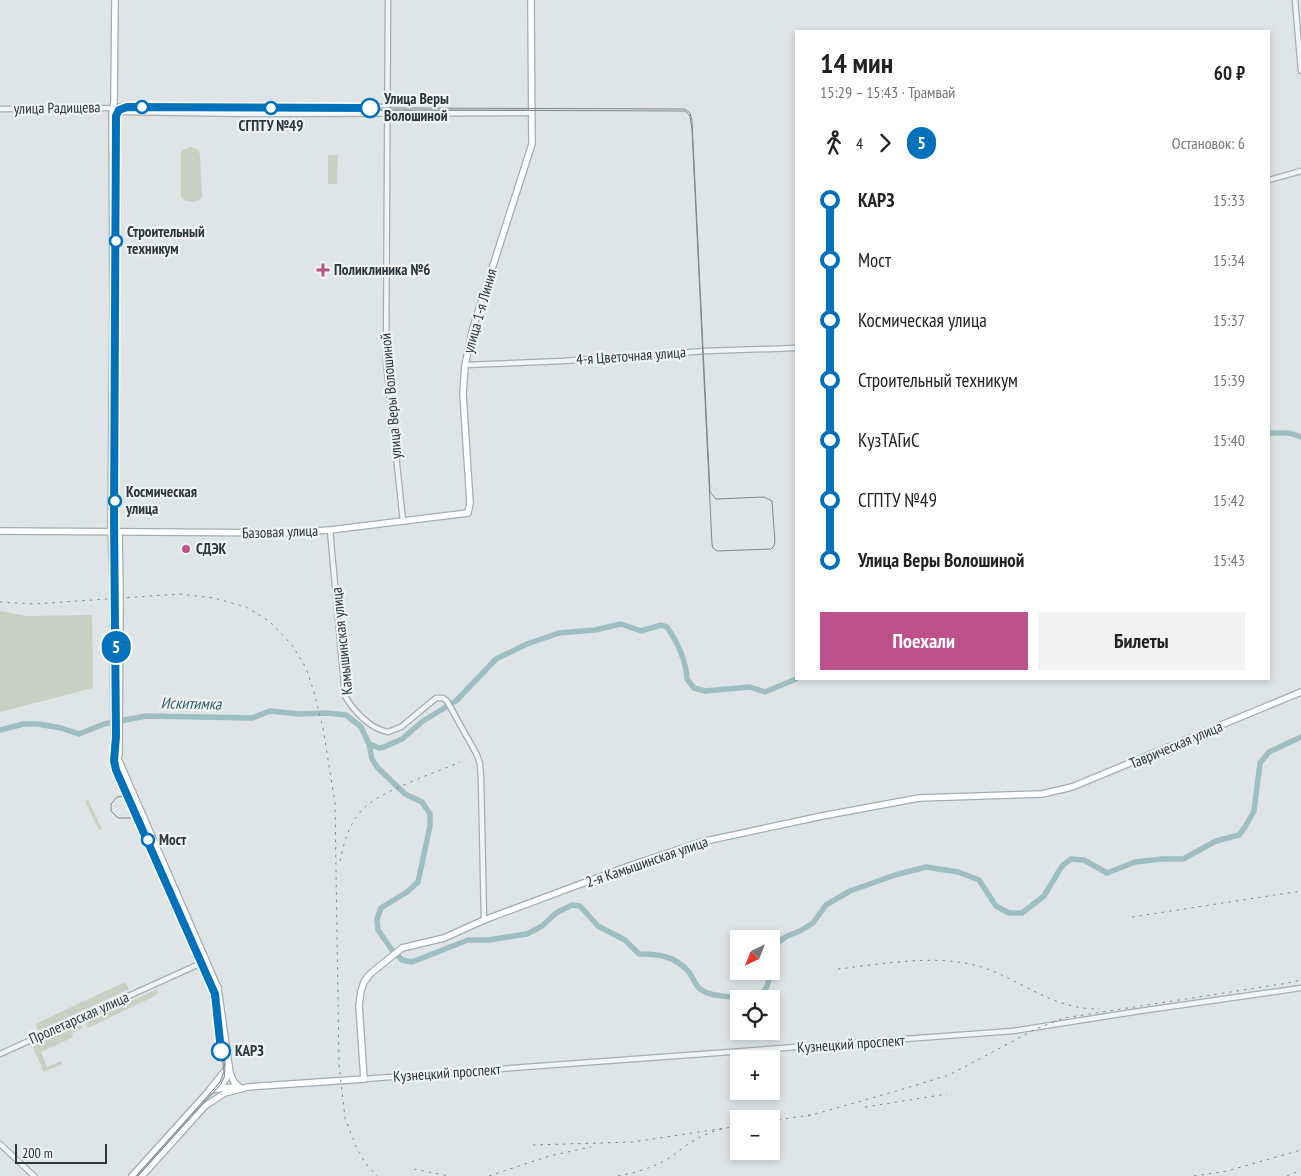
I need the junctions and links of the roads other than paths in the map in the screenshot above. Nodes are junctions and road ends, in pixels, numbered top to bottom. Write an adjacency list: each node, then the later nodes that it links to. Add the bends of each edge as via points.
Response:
1 (114, 0): 7 (main road)
2 (388, 0): 6 (street, улица Веры Волошиной)
3 (531, 0): 10 (main road, улица 1-я Линия)
4 (1295, 0): 5 (street)
5 (1301, 71)
6 (388, 107): 7 (street, улица Радищева); 9 (street, улица Веры Волошиной)
7 (113, 108): 8 (street, улица Радищева); 9 (street, улица Радищева, via 125,112); 19 (main road)
8 (0, 109)
9 (388, 113): 10 (street, улица Радищева); 16 (street, улица Веры Волошиной, via 386,362)
10 (532, 113): 14 (main road, улица 1-я Линия, via 532,144 473,328)
11 (1301, 171): 12 (street)
12 (1270, 180)
13 (795, 348): 14 (street, 4-я Цветочная улица)
14 (465, 365): 15 (main road, улица 1-я Линия, via 463,394)
15 (468, 513): 16 (main road, Базовая улица)
16 (403, 521): 17 (main road, Базовая улица)
17 (330, 530): 20 (main road, Базовая улица); 24 (street, Камышинская улица, via 345,696 352,707 376,727 388,732 401,727 441,697 447,701 477,755 480,764)
18 (0, 531): 19 (main road, Базовая улица)
19 (111, 532): 20 (main road, Базовая улица); 21 (main road)
20 (119, 532): 21 (main road)
21 (117, 594): 25 (main road, bridge, via 117,736 121,765)
22 (1301, 692): 23 (main road, Таврическая улица, via 1072,787)
23 (1048, 793): 24 (main road, 2-я Камышинская улица, via 919,798 701,842)
24 (484, 920): 29 (main road, 2-я Камышинская улица, via 444,938 402,948 370,974 360,991 359,1005)
25 (206, 961): 27 (street, Пролетарская улица); 28 (main road, via 221,998)
26 (1301, 988): 29 (street, Кузнецкий проспект, via 1013,1032)
27 (0, 1054)
28 (229, 1067): 30 (main road, via 228,1076); 31 (main road, via 232,1080); 32 (main road)
29 (364, 1079): 31 (main road, Кузнецкий проспект)
30 (220, 1088): 31 (main road, Кузнецкий проспект); 32 (main road, Кузнецкий проспект); 33 (main road)
31 (240, 1088): 33 (main road, Кузнецкий проспект, via 220,1095)
32 (209, 1091): 36 (main road)
33 (205, 1106): 37 (main road, Кузнецкий проспект)
34 (0, 1144): 35 (street)
35 (34, 1176)
36 (132, 1176)
37 (142, 1176)

